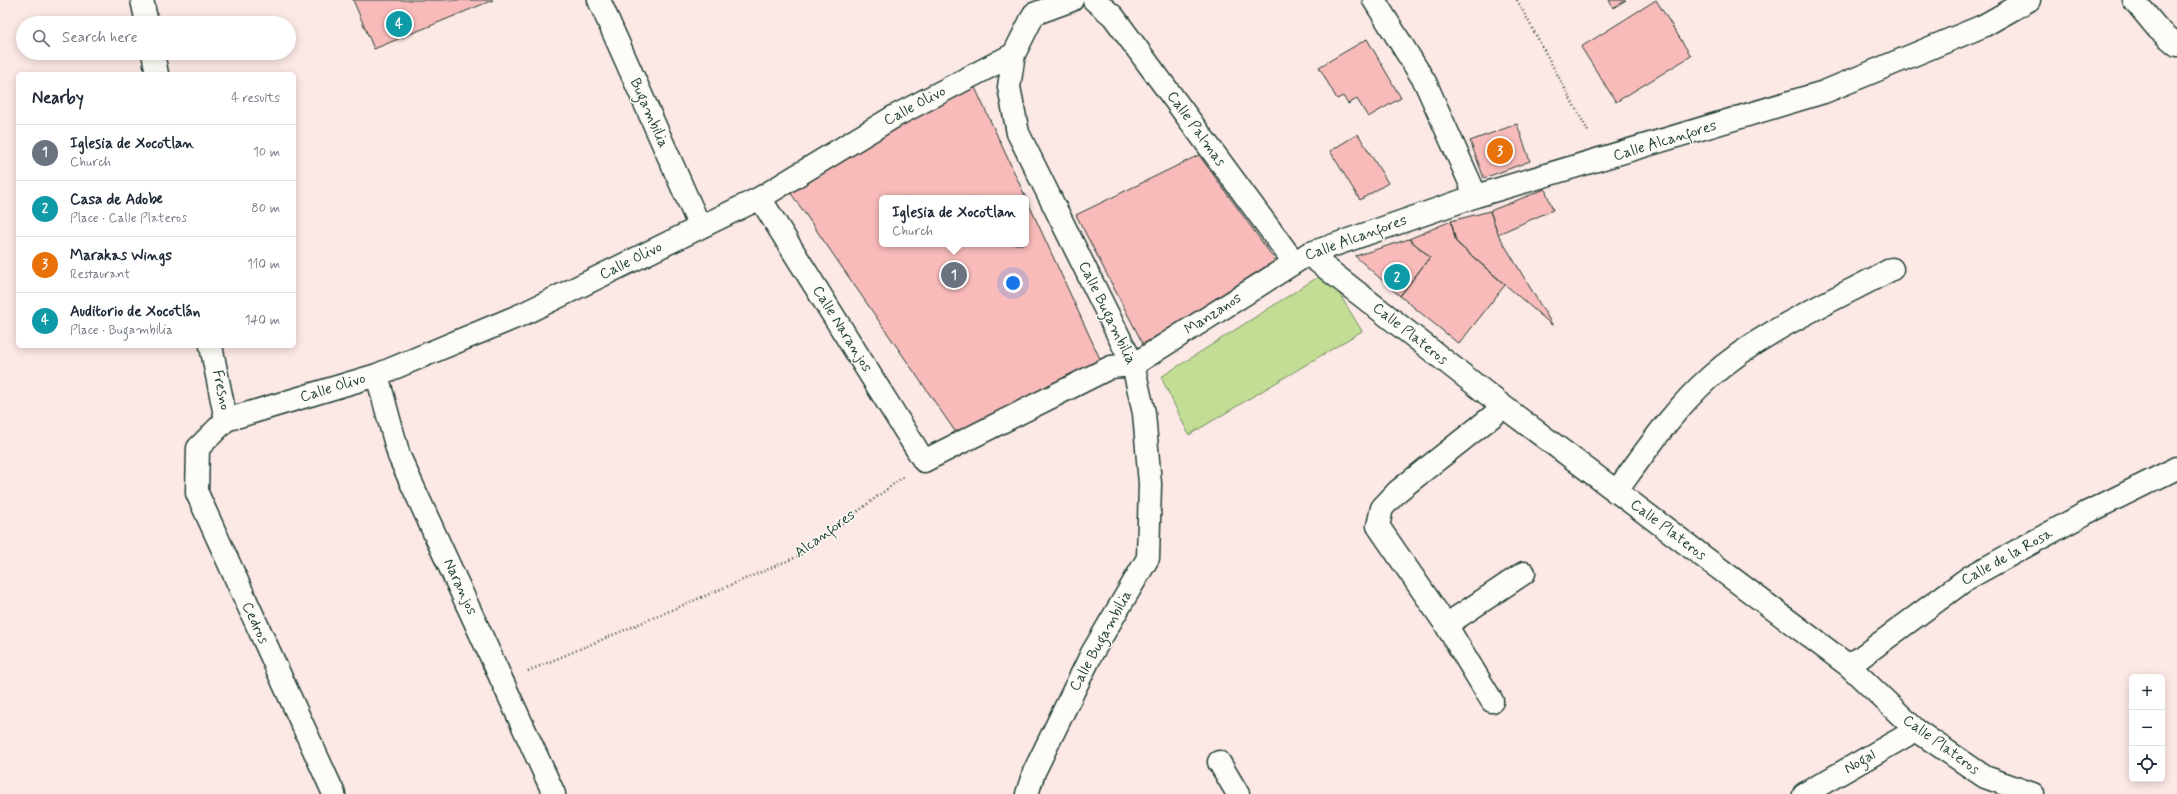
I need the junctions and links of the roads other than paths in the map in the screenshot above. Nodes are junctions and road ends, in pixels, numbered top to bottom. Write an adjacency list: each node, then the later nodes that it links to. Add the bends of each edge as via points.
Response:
1 (142, 0): 9 (street)
2 (599, 0): 16 (street, Bugambilia)
3 (1072, 0): 8 (street)
4 (1094, 0): 17 (street, Calle Palmas, via 1113,16)
5 (1374, 0): 14 (street, via 1425,82)
6 (2029, 0): 14 (street, Calle Alcanfores, via 1983,26 1824,92)
7 (2134, 0): 10 (street, via 2158,29)
8 (1029, 7): 11 (street, Calle Bugambilia)
9 (145, 16)
10 (2177, 45)
11 (1014, 54): 15 (street, Calle Olivo, via 895,116); 20 (street, Calle Bugambilia, via 1009,87 1018,133)
12 (154, 60): 13 (street)
13 (157, 72)
14 (1476, 196): 17 (street, Calle Alcanfores)
15 (760, 198): 16 (street, Calle Olivo); 20 (street, Calle Naranjos, via 924,461 1111,367)
16 (700, 227): 21 (street, Calle Olivo, via 523,314)
17 (1301, 258): 20 (street, Manzanos); 22 (street, Calle Plateros)
18 (1892, 269): 26 (street, via 1752,344 1710,377 1673,414)
19 (212, 348): 23 (street, Fresno)
20 (1133, 365): 35 (street, Calle Bugambilia, via 1144,413 1150,484 1148,558 1092,653 1034,772)
21 (377, 375): 23 (street, Calle Olivo); 34 (street, Naranjos, via 399,456)
22 (1504, 407): 26 (street, Calle Plateros); 28 (street, via 1398,491 1382,508 1378,526)
23 (226, 420): 24 (street, Fresno)
24 (198, 448): 33 (street, Cedros, via 197,493)
25 (2177, 468): 29 (street, Calle de la Rosa, via 2086,513 1968,578)
26 (1616, 492): 29 (street, Calle Plateros)
27 (1524, 573): 28 (street)
28 (1446, 626): 30 (street)
29 (1850, 666): 31 (street, Calle Plateros)
30 (1492, 701)
31 (1916, 730): 37 (street, Nogal); 38 (street, Calle Plateros, via 1985,777)
32 (1218, 762): 36 (street)
33 (334, 794)
34 (554, 794)
35 (1028, 794)
36 (1238, 794)
37 (1804, 794)
38 (2033, 794)

